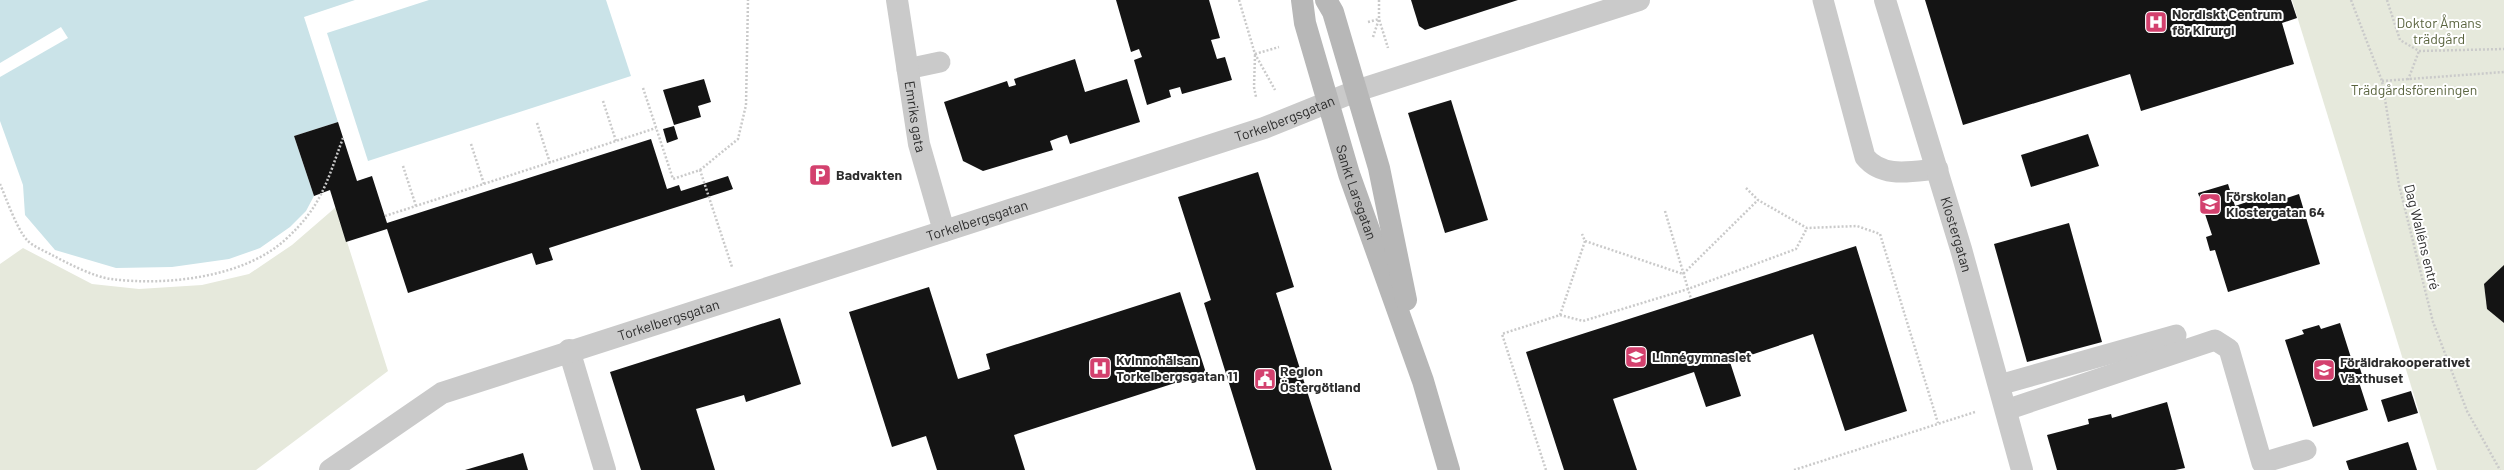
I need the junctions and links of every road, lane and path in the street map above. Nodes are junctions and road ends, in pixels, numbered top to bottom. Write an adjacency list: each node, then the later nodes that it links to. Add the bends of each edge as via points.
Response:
1 (748, 0): 35 (path, via 746,105 738,139)
2 (897, 0): 18 (street, Emriks gata)
3 (1239, 0): 16 (path)
4 (1302, 0): 25 (main road, Sankt Larsgatan, via 1305,23)
5 (1326, 0): 23 (main road, Sankt Larsgatan, via 1333,12)
6 (1379, 0): 12 (path)
7 (1639, 0): 23 (street, Torkelbergsgatan)
8 (1823, 0): 34 (lane, via 1865,157 1872,165 1890,172)
9 (1884, 0): 34 (street, Klostergatan)
10 (2352, 0): 21 (path, Dag Walléns entré)
11 (2387, 0): 15 (path, via 2400,40)
12 (1380, 19)
13 (1284, 46): 16 (path)
14 (2504, 49): 15 (path)
15 (2419, 51): 20 (path)
16 (1255, 54): 28 (path, via 1254,86)
17 (940, 62): 18 (lane)
18 (907, 69): 44 (street, Emriks gata, via 918,144)
19 (2504, 72): 20 (path)
20 (2408, 80): 21 (path)
21 (2382, 81): 64 (path, Dag Walléns entré, via 2399,186 2433,322 2467,411)
22 (643, 88): 27 (path)
23 (1356, 91): 25 (street, Torkelbergsgatan); 54 (main road, Sankt Larsgatan, via 1378,168)
24 (603, 101): 30 (path)
25 (1328, 102): 28 (street, Torkelbergsgatan); 54 (main road, Sankt Larsgatan, via 1349,174)
26 (537, 123): 32 (path)
27 (656, 128): 30 (path); 35 (path, via 673,179)
28 (1264, 128): 44 (street, Torkelbergsgatan)
29 (343, 138): 36 (path, via 322,196 309,215 285,240 250,264 197,277 150,281 109,279 62,261 28,241)
30 (616, 141): 32 (path)
31 (471, 144): 37 (path)
32 (550, 163): 37 (path)
33 (403, 166): 40 (path)
34 (1938, 169): 55 (street, Klostergatan)
35 (700, 170): 49 (path)
36 (0, 184)
37 (484, 184): 40 (path)
38 (1746, 188): 39 (path)
39 (1758, 200): 43 (path); 47 (path)
40 (416, 206): 42 (path)
41 (1665, 211): 47 (path)
42 (385, 216)
43 (1807, 228): 48 (path, via 1796,249); 56 (path, via 1857,226 1880,234)
44 (944, 230): 49 (street, Torkelbergsgatan)
45 (1582, 234): 46 (path)
46 (1585, 241): 47 (path); 51 (path)
47 (1683, 274): 48 (path)
48 (1688, 289): 50 (path); 51 (path, via 1583,321)
49 (741, 296): 53 (street, Torkelbergsgatan)
50 (1690, 299)
51 (1560, 314): 61 (path, via 1502,334)
52 (2176, 335): 55 (lane)
53 (569, 350): 58 (street, Torkelbergsgatan, via 442,393); 59 (street)
54 (1423, 381): 60 (main road, Sankt Larsgatan)
55 (2003, 399): 56 (path); 57 (lane, via 2215,340 2229,349 2262,462); 63 (street, Klostergatan)
56 (1938, 423): 62 (path)
57 (2306, 450)
58 (330, 470)
59 (605, 470)
60 (1449, 470)
61 (1546, 470)
62 (1794, 470)
63 (2022, 470)
64 (2500, 470)

